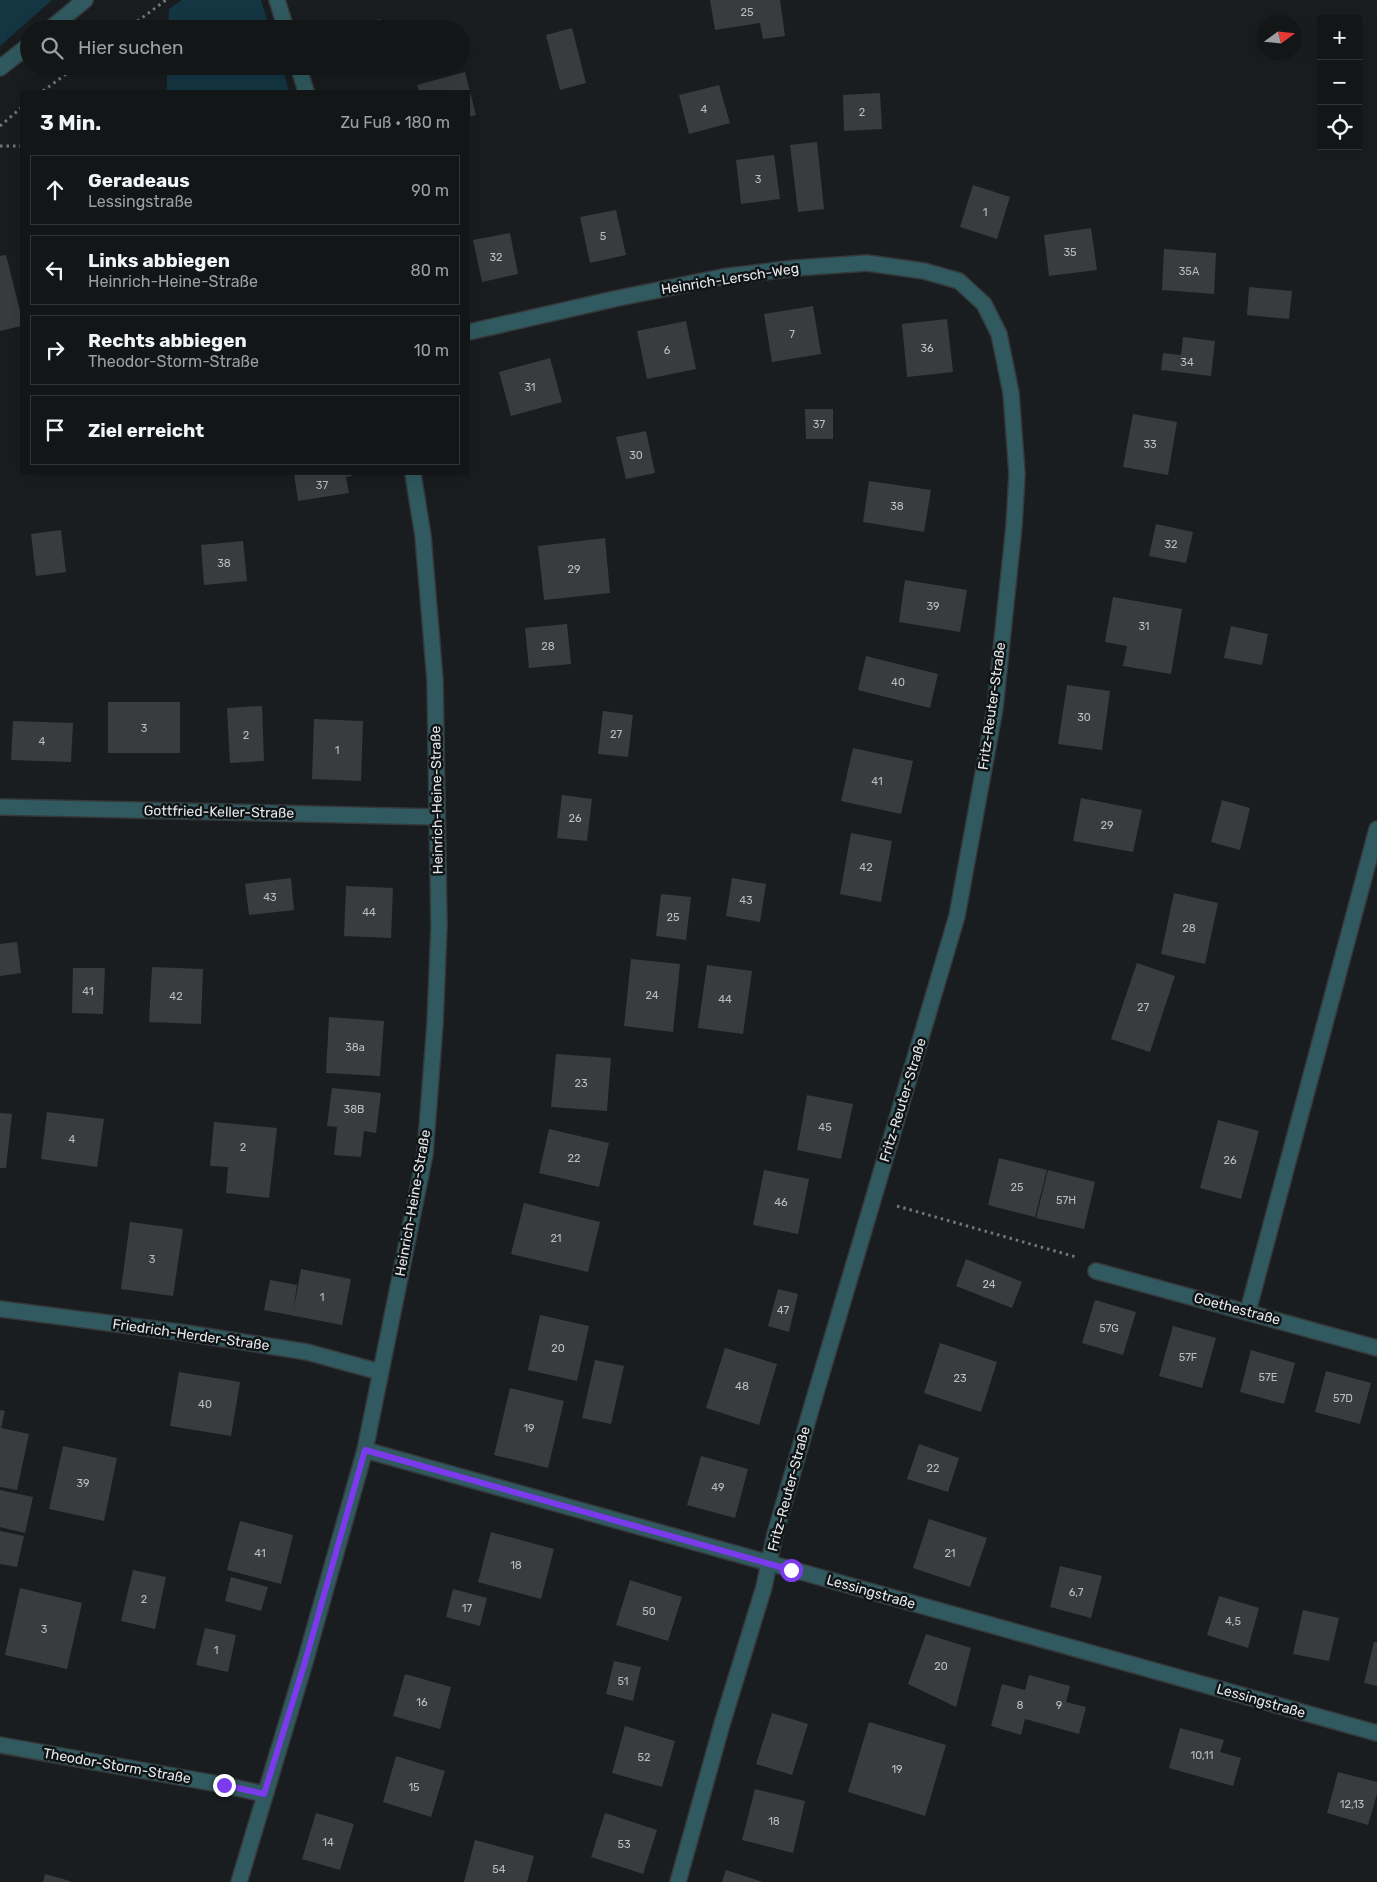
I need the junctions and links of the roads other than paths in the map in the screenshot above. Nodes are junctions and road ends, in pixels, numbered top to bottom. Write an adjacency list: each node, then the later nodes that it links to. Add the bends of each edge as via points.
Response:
1 (85, 0): 3 (street)
2 (277, 0): 4 (street)
3 (61, 20)
4 (283, 20)
5 (20, 53): 6 (street)
6 (0, 68)
7 (301, 75): 8 (street)
8 (306, 90)
9 (984, 304): 10 (street, Heinrich-Lersch-Weg, via 959,282 924,271 868,263 722,277); 21 (street, Fritz-Reuter-Straße, via 999,334 1011,393 1017,474 995,708 957,916)
10 (470, 332)
11 (413, 475): 13 (street, Heinrich-Heine-Straße, via 435,680)
12 (0, 807): 13 (street, Gottfried-Keller-Straße)
13 (437, 817): 19 (street, Heinrich-Heine-Straße, via 440,926 425,1154)
14 (1377, 829): 17 (street)
15 (1096, 1271): 17 (street, Goethestraße)
16 (0, 1309): 19 (street, Friedrich-Herder-Straße, via 307,1352)
17 (1248, 1311): 18 (street, Goethestraße)
18 (1377, 1348)
19 (380, 1372): 20 (street, Heinrich-Heine-Straße)
20 (365, 1450): 21 (street, Lessingstraße); 24 (street, Heinrich-Heine-Straße)
21 (769, 1563): 22 (street, Lessingstraße); 26 (street, Fritz-Reuter-Straße)
22 (1377, 1733)
23 (0, 1745): 24 (street, Theodor-Storm-Straße)
24 (264, 1794): 25 (street, Heinrich-Heine-Straße)
25 (239, 1882)
26 (678, 1882)

